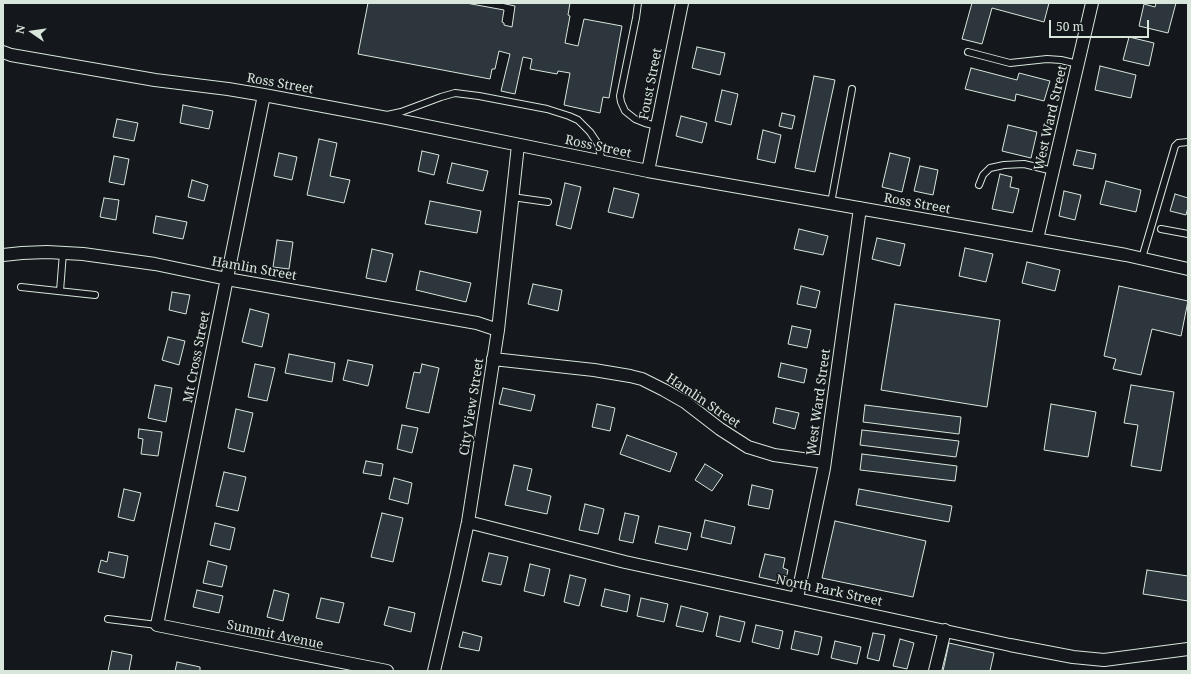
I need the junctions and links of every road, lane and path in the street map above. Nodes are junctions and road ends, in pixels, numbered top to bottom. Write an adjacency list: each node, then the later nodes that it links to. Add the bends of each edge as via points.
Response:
1 (638, 3): 10 (lane, via 620,96 626,111 635,119)
2 (682, 3): 10 (street, Foust Street)
3 (1092, 3): 6 (street, West Ward Street)
4 (3, 52): 8 (street, Ross Street, via 156,80)
5 (968, 52): 6 (lane, via 1010,63 1047,59)
6 (1078, 64): 15 (street, West Ward Street)
7 (852, 89): 19 (lane)
8 (264, 95): 9 (street, Ross Street); 28 (street, Mt Cross Street)
9 (380, 117): 12 (street, Ross Street); 13 (lane, via 455,93 547,109 578,120 598,144)
10 (657, 126): 14 (street, Foust Street)
11 (1188, 142): 26 (lane, via 1175,146)
12 (518, 144): 13 (street, Ross Street); 17 (street, City View Street)
13 (602, 162): 14 (street, Ross Street)
14 (648, 171): 19 (street, Ross Street)
15 (1053, 171): 16 (lane, via 1024,164 1004,165 990,168 983,175); 23 (street, West Ward Street)
16 (979, 185)
17 (512, 197): 18 (lane); 32 (street, City View Street)
18 (548, 202)
19 (831, 203): 20 (street, Ross Street)
20 (860, 208): 23 (street, Ross Street); 34 (street, West Ward Street)
21 (1161, 229): 22 (lane)
22 (1188, 234)
23 (1037, 239): 26 (street, Ross Street)
24 (63, 253): 25 (street, Hamlin Street, via 22,253); 28 (street, Hamlin Street, via 155,264); 30 (lane)
25 (3, 256)
26 (1142, 258): 27 (street, Ross Street)
27 (1188, 269)
28 (227, 279): 32 (street, Hamlin Street, via 477,323); 38 (street, Mt Cross Street)
29 (21, 287): 30 (lane)
30 (60, 291): 31 (lane)
31 (95, 295)
32 (498, 330): 33 (street, City View Street)
33 (494, 359): 34 (street, Hamlin Street, via 594,370 642,379 685,402 748,447 774,455); 35 (street, City View Street)
34 (824, 462): 36 (street, West Ward Street)
35 (468, 522): 36 (street, North Park Street, via 625,562); 42 (street, City View Street)
36 (797, 598): 39 (street, North Park Street)
37 (108, 620): 38 (lane)
38 (157, 625): 41 (street, Summit Avenue, via 342,665)
39 (945, 630): 40 (street, North Park Street, via 1092,660); 43 (street)
40 (1188, 648)
41 (387, 671)
42 (434, 671)
43 (935, 671)

